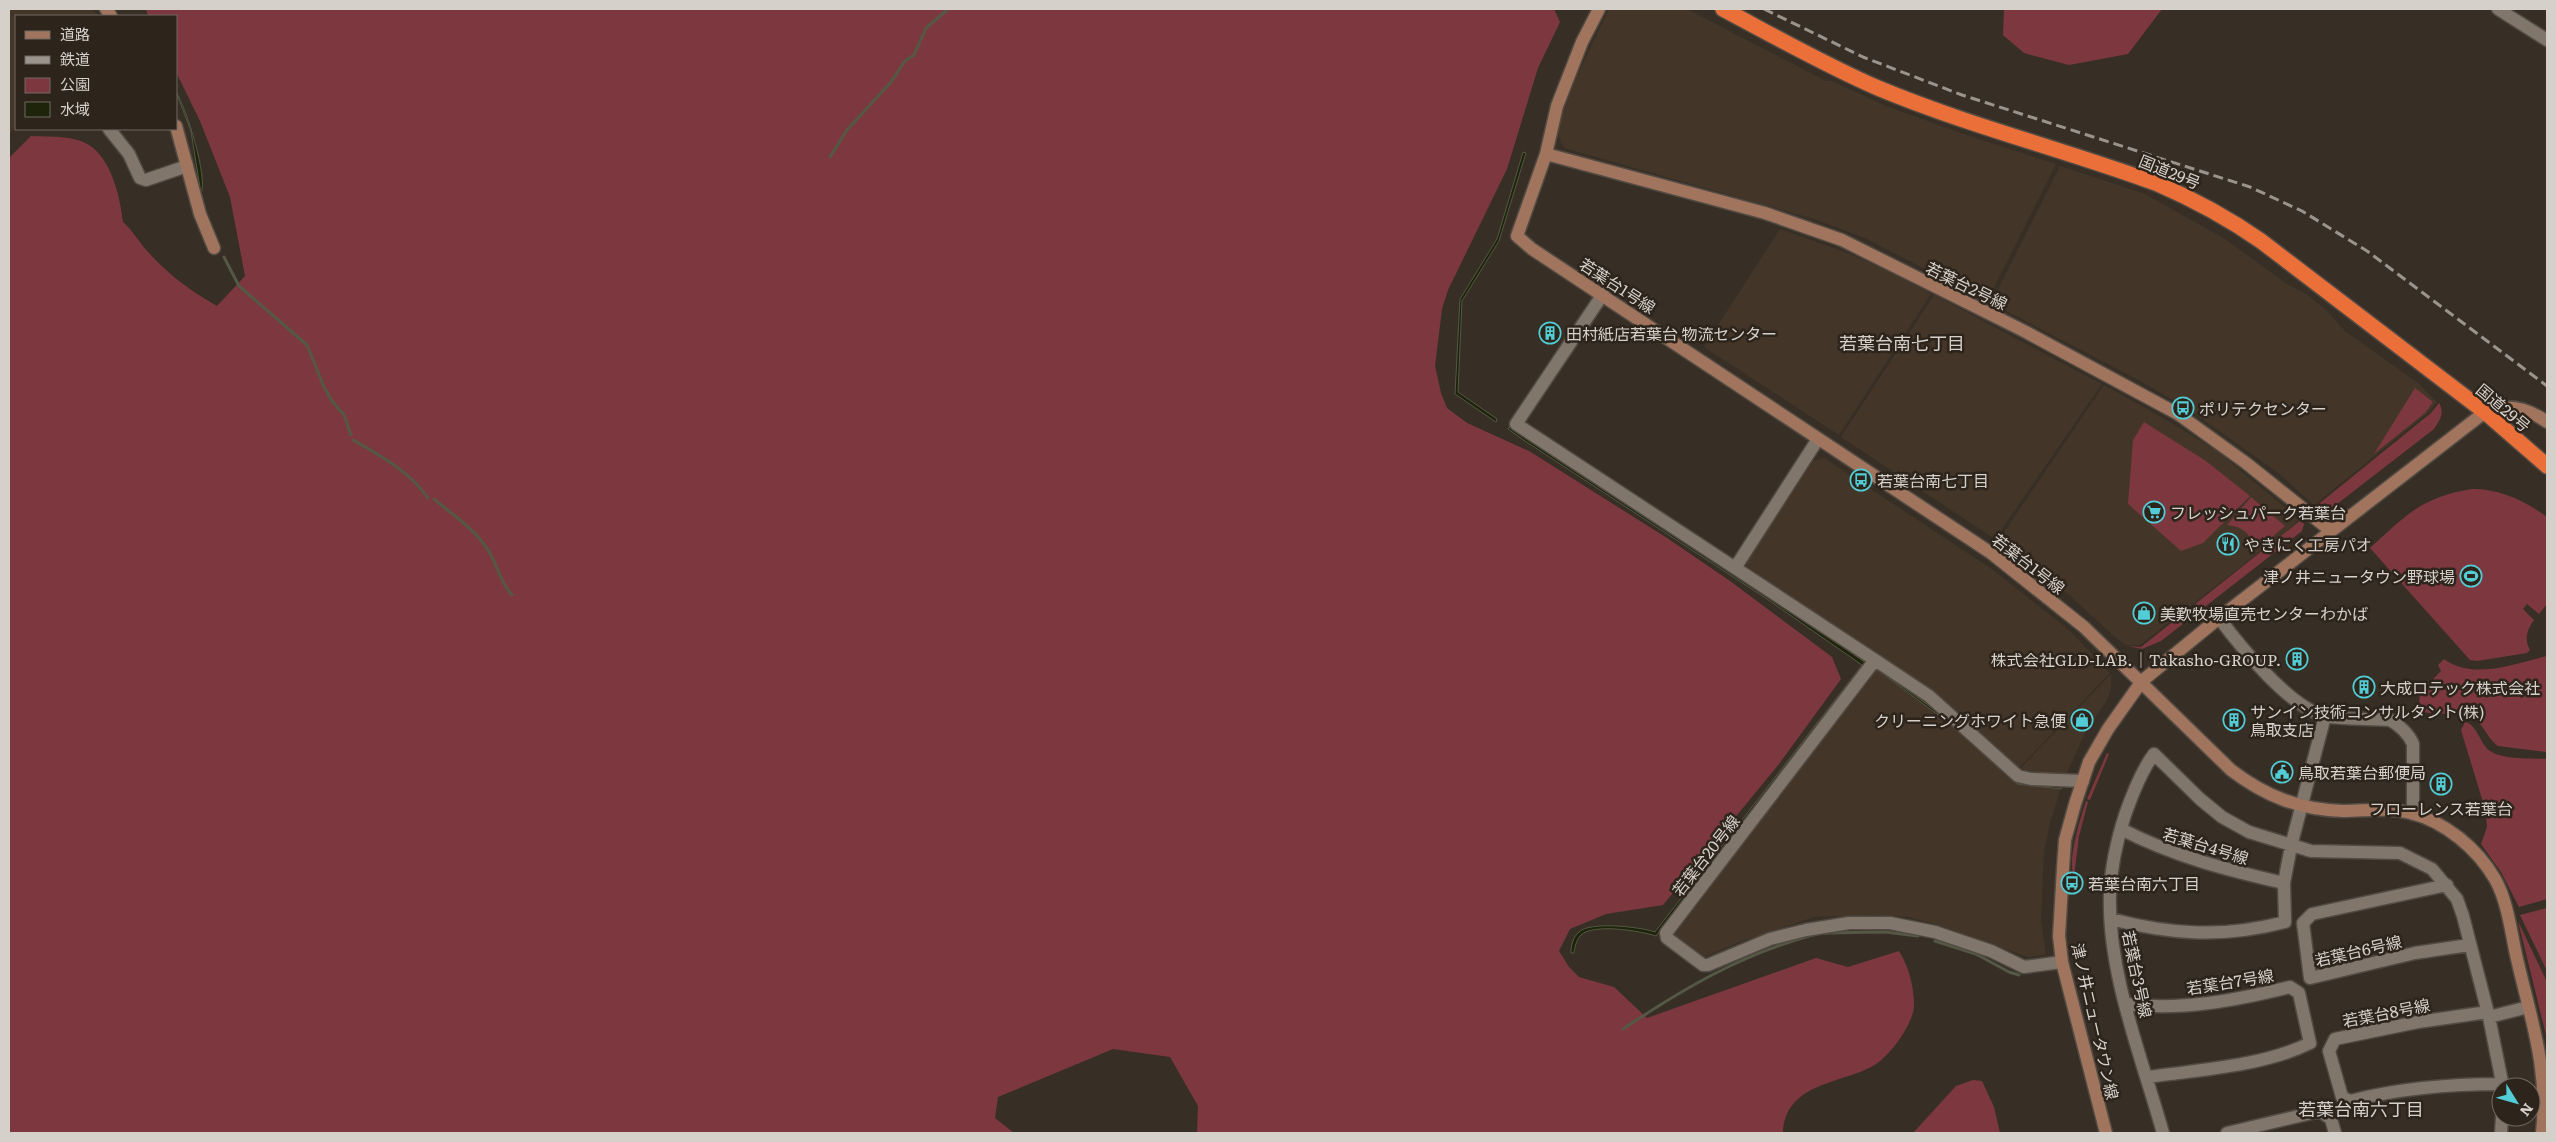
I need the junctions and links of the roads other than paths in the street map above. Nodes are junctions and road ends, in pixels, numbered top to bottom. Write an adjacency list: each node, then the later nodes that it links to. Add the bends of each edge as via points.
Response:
1 (1599, 9): 7 (street, 若葉台1号線, via 1557,106)
2 (1723, 9): 11 (highway, 国道29号, via 1878,88 2140,177 2196,200 2261,241)
3 (2498, 9): 4 (street)
4 (2547, 40)
5 (110, 130): 8 (street, via 129,154 140,178 146,180)
6 (177, 130): 8 (street)
7 (1546, 154): 10 (street, 若葉台1号線, via 1517,236); 15 (street, 若葉台2号線, via 1765,213 1842,240 2024,331 2178,414)
8 (187, 166): 9 (street, via 200,214)
9 (214, 248)
10 (1603, 294): 13 (street, 若葉台1号線); 16 (street, via 1516,424)
11 (2485, 412): 12 (street, via 2509,406); 14 (highway, 国道29号); 15 (street, 津ノ井ニュータウン線)
12 (2547, 422)
13 (1818, 439): 16 (street); 19 (street, 若葉台1号線, via 1991,553 2084,628)
14 (2547, 466)
15 (2331, 531): 17 (street, 津ノ井ニュータウン線)
16 (1735, 568): 18 (street)
17 (2219, 618): 19 (street, 津ノ井ニュータウン線); 20 (street, via 2240,646 2280,686 2310,710)
18 (1875, 660): 21 (street, via 1929,696 2018,776); 30 (street, 若葉台20号線, via 1670,927 1667,938 1702,965 1708,965 1770,939 1806,930 1849,923 1890,923 1935,932 1991,951 2024,967)
19 (2142, 682): 21 (street, 津ノ井ニュータウン線, via 2108,728 2089,762); 22 (street, 若葉台1号線, via 2232,770 2255,788)
20 (2325, 716): 22 (street); 23 (street, via 2390,720 2411,739)
21 (2083, 781): 30 (street, 津ノ井ニュータウン線, via 2065,840 2059,936)
22 (2302, 805): 23 (street, 若葉台1号線, via 2321,809 2400,810); 25 (street)
23 (2413, 814): 32 (street, 若葉台1号線, via 2430,820 2465,843 2495,879 2510,927)
24 (2121, 829): 25 (street, 若葉台3号線, via 2130,799 2154,754 2222,817 2249,832); 26 (street, 若葉台4号線, via 2150,844 2213,867); 28 (street, 若葉台3号線, via 2110,893)
25 (2291, 846): 26 (street); 27 (street, 若葉台3号線, via 2311,851 2400,853 2432,869)
26 (2284, 883): 28 (street, via 2285,922 2257,930 2218,934 2184,932 2150,929)
27 (2446, 885): 29 (street, 若葉台3号線, via 2457,899); 29 (street, 若葉台6号線, via 2312,914 2303,923 2310,978)
28 (2111, 919): 31 (street, 若葉台3号線, via 2114,953)
29 (2469, 945): 33 (street, 若葉台3号線)
30 (2062, 962): 37 (street, 津ノ井ニュータウン線)
31 (2126, 1004): 35 (street, 若葉台3号線); 35 (street, 若葉台7号線, via 2147,1007 2210,1004 2290,987 2298,993 2310,1043 2295,1050 2238,1063)
32 (2528, 1007): 33 (street); 41 (street, 若葉台1号線, via 2544,1081)
33 (2488, 1015): 34 (street, 若葉台3号線); 36 (street, 若葉台8号線, via 2418,1022 2335,1039 2329,1052 2342,1097 2350,1101 2424,1086)
34 (2500, 1077)
35 (2148, 1078): 38 (street, 若葉台3号線)
36 (2491, 1085)
37 (2106, 1133)
38 (2163, 1133)
39 (2227, 1133): 40 (street, via 2320,1111 2331,1119)
40 (2335, 1133)
41 (2542, 1133)

